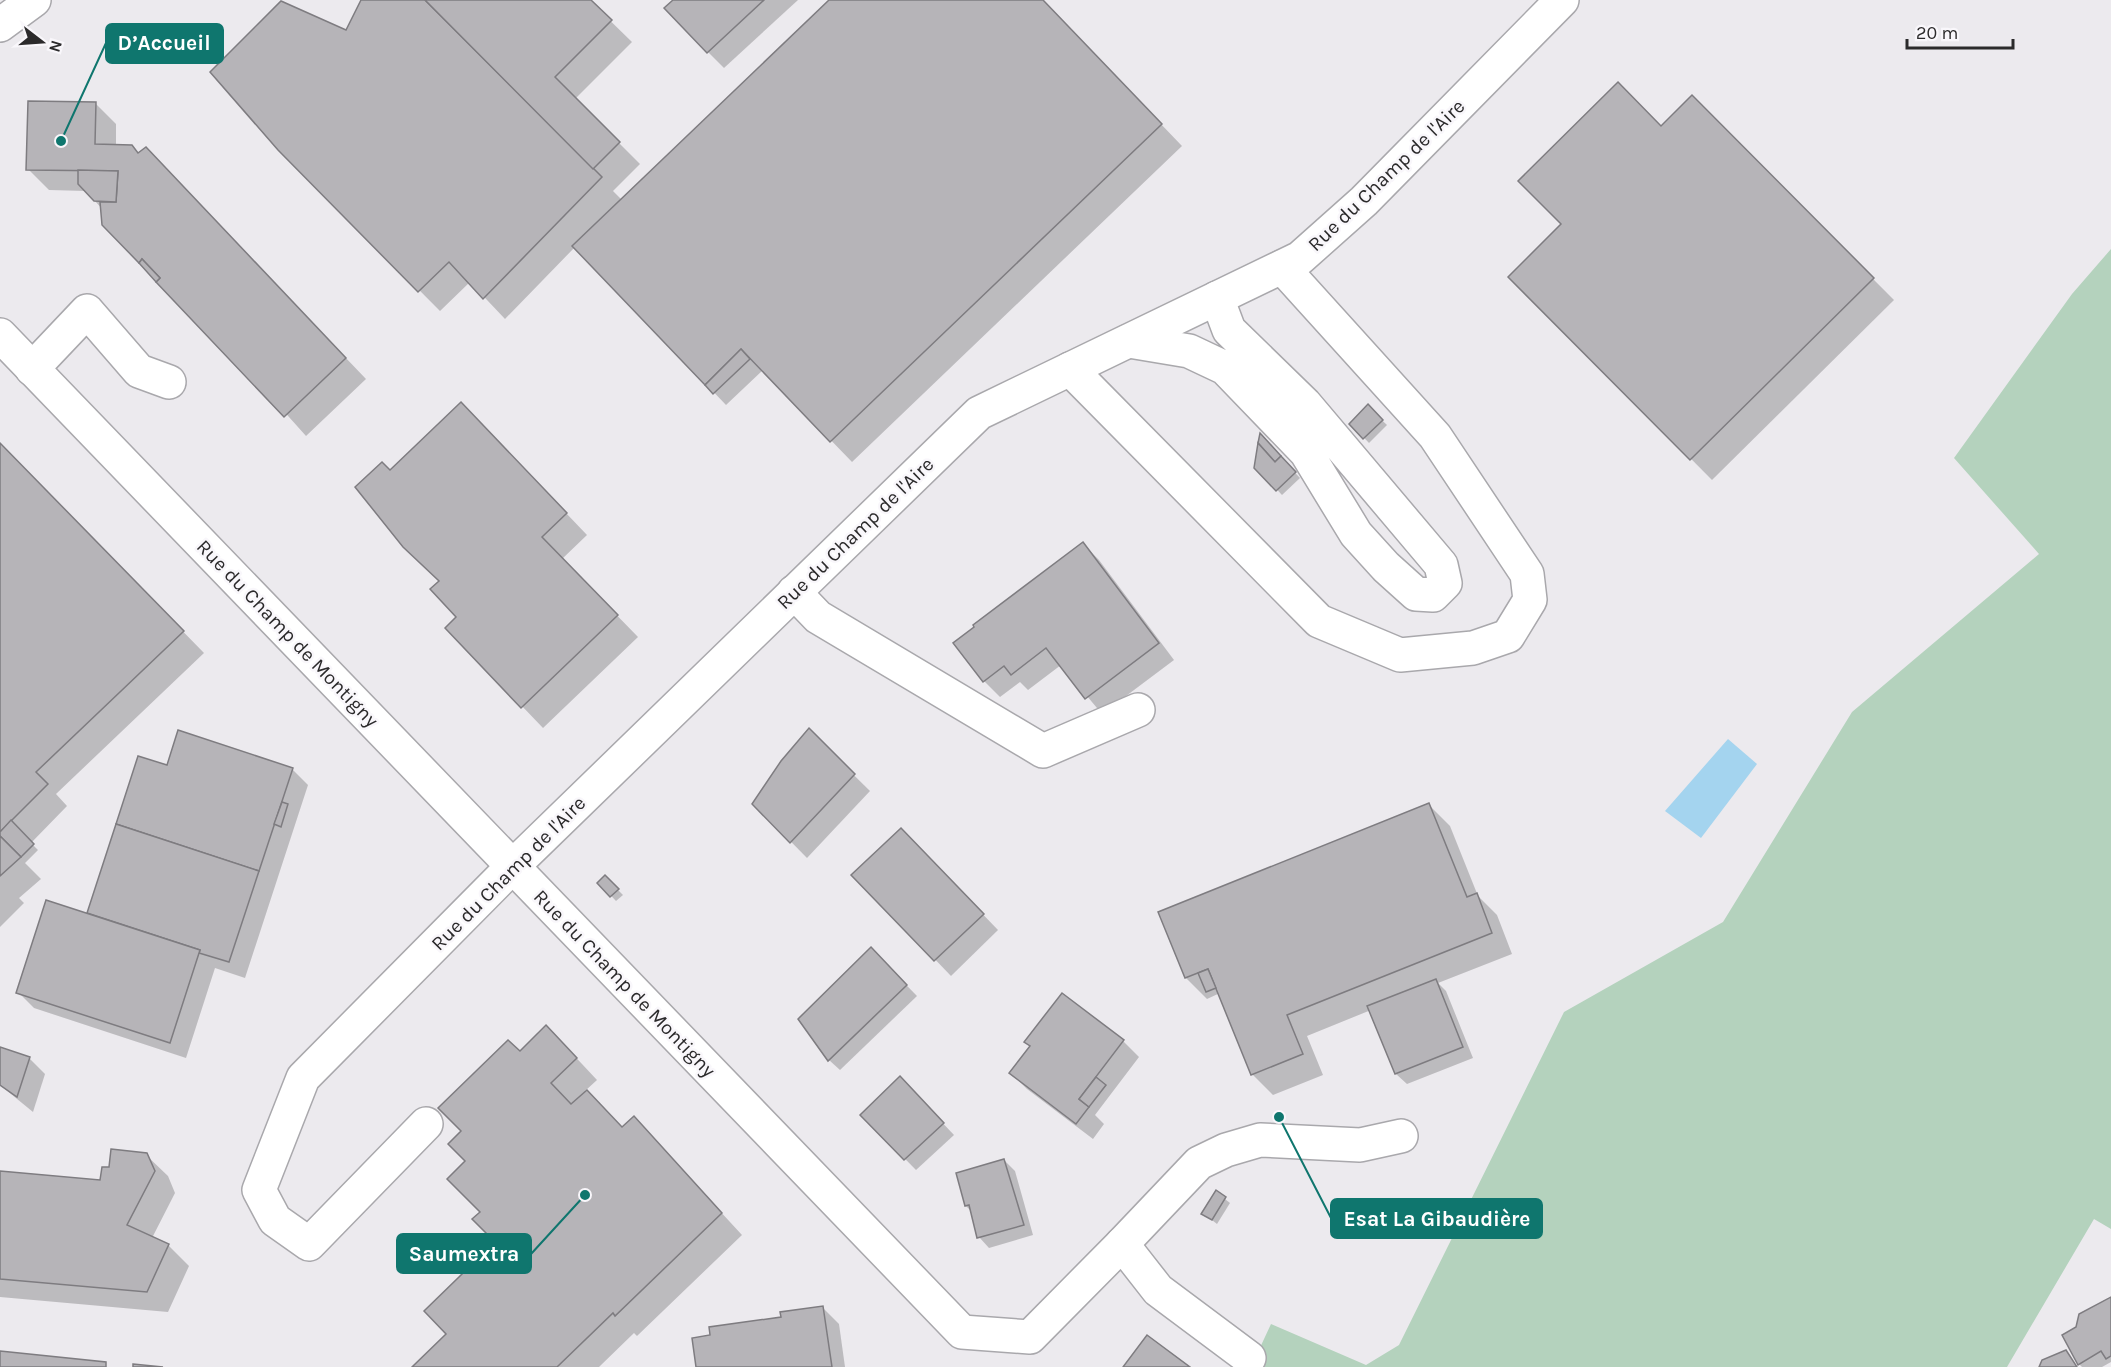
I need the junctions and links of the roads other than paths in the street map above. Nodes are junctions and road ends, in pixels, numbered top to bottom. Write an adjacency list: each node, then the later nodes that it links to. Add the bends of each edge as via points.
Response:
1 (34, 0): 3 (street)
2 (1562, 0): 4 (street, Rue du Champ de l'Aire, via 1364,201 1300,258)
3 (0, 25)
4 (1282, 267): 5 (street, Rue du Champ de l'Aire); 9 (street, via 1435,436 1527,574 1530,600 1508,636 1473,648 1400,655 1319,621)
5 (1217, 298): 7 (street, Rue du Champ de l'Aire); 7 (street, via 1229,330 1305,404 1441,565 1445,583 1433,595 1416,594 1386,567 1356,534 1306,452 1225,368 1189,351)
6 (0, 335): 8 (street, Rue du Champ de Montigny)
7 (1129, 341): 9 (street, Rue du Champ de l'Aire)
8 (32, 369): 10 (street, via 87,311 139,371); 13 (street, Rue du Champ de Montigny)
9 (1070, 369): 11 (street, Rue du Champ de l'Aire, via 979,413 866,505)
10 (169, 382)
11 (794, 592): 12 (street, via 818,617 1043,751); 13 (street, Rue du Champ de l'Aire)
12 (1138, 710)
13 (513, 866): 14 (street, Rue du Champ de l'Aire, via 303,1078 259,1190 275,1220 309,1244); 16 (street, Rue du Champ de Montigny, via 962,1332 1030,1337)
14 (426, 1124)
15 (1401, 1136): 16 (street, Rue du Champ de Montigny, via 1360,1145 1260,1140 1226,1150 1199,1163)
16 (1122, 1244): 17 (street, via 1158,1290)
17 (1249, 1358)

